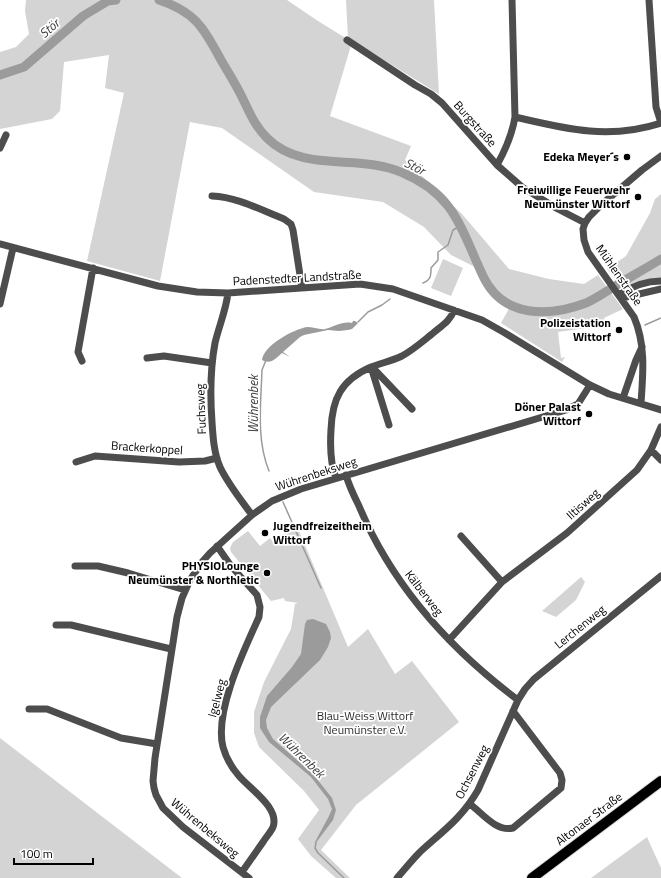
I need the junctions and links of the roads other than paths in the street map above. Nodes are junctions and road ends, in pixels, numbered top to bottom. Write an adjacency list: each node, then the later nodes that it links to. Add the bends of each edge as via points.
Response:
1 (512, 0): 4 (street)
2 (649, 0): 5 (street, via 656,101)
3 (347, 40): 9 (street, Burgstraße, via 442,103)
4 (515, 117): 5 (street, via 594,132 634,130); 9 (street, via 507,147)
5 (661, 123)
6 (6, 135): 7 (street)
7 (0, 148)
8 (661, 156): 11 (street, via 601,205)
9 (497, 165): 11 (street, Burgstraße, via 524,189)
10 (212, 196): 16 (street, via 233,199 289,222 293,230)
11 (585, 223): 19 (street, Mühlenstraße, via 585,246)
12 (0, 244): 13 (street, Padenstedter Landstraße)
13 (13, 248): 14 (street, Padenstedter Landstraße); 20 (street)
14 (92, 268): 18 (street, Padenstedter Landstraße, via 178,289); 24 (street, via 78,352)
15 (661, 281): 19 (street, via 646,282)
16 (302, 288): 18 (street, Padenstedter Landstraße); 21 (street, Padenstedter Landstraße, via 360,284 380,286)
17 (661, 290): 19 (street)
18 (228, 293): 25 (street, Fuchsweg)
19 (620, 295): 22 (street, Mühlenstraße, via 639,328)
20 (0, 304)
21 (454, 310): 26 (street, via 449,320 414,349); 27 (street, Padenstedter Landstraße, via 482,320)
22 (642, 345): 28 (street); 29 (street, Mühlenstraße)
23 (147, 358): 25 (street, via 164,356)
24 (82, 360)
25 (212, 363): 35 (street, Fuchsweg, via 210,403)
26 (371, 367): 30 (street); 32 (street); 39 (street, via 349,380 336,399 330,447)
27 (590, 385): 28 (street, Padenstedter Landstraße); 38 (street, Wührenbeksweg, via 578,404 566,410)
28 (623, 398): 29 (street)
29 (641, 403): 31 (street)
30 (412, 409)
31 (661, 410)
32 (389, 425)
33 (661, 427): 34 (street, Iltisweg)
34 (651, 450): 36 (street); 45 (street, Iltisweg, via 637,470 575,527)
35 (217, 458): 37 (street, Brackerkoppel, via 179,462 95,456); 40 (street, Fuchsweg, via 227,481)
36 (661, 460)
37 (76, 462)
38 (346, 475): 39 (street, Wührenbeksweg); 48 (street, Kälberweg, via 366,524 383,555 416,603)
39 (336, 478): 40 (street, Wührenbeksweg, via 278,497)
40 (252, 515): 42 (street, Wührenbeksweg)
41 (461, 536): 45 (street)
42 (217, 546): 46 (street, Wührenbeksweg, via 202,562); 56 (street, Igelweg, via 257,595 260,607 259,617 230,688 221,730 223,747 230,765 269,807 274,818 272,828)
43 (75, 566): 46 (street, via 98,566)
44 (661, 576): 50 (street, Lerchenweg, via 534,679)
45 (502, 582): 48 (street, Iltisweg)
46 (185, 590): 49 (street, Wührenbeksweg)
47 (56, 625): 49 (street, via 71,624)
48 (449, 640): 50 (street, Kälberweg, via 488,677)
49 (171, 649): 53 (street, Wührenbeksweg)
50 (518, 700): 52 (street, Ochsenweg)
51 (29, 709): 53 (street, via 47,709 121,738)
52 (514, 711): 55 (street, Ochsenweg); 55 (street, via 560,773 561,788 508,829 499,827)
53 (157, 744): 56 (street, Wührenbeksweg, via 153,781 156,795 163,808)
54 (661, 781): 59 (main road, Altonaer Straße)
55 (470, 804): 58 (street, Ochsenweg)
56 (242, 872): 57 (street, Wührenbeksweg)
57 (249, 878)
58 (397, 878)
59 (532, 878)

